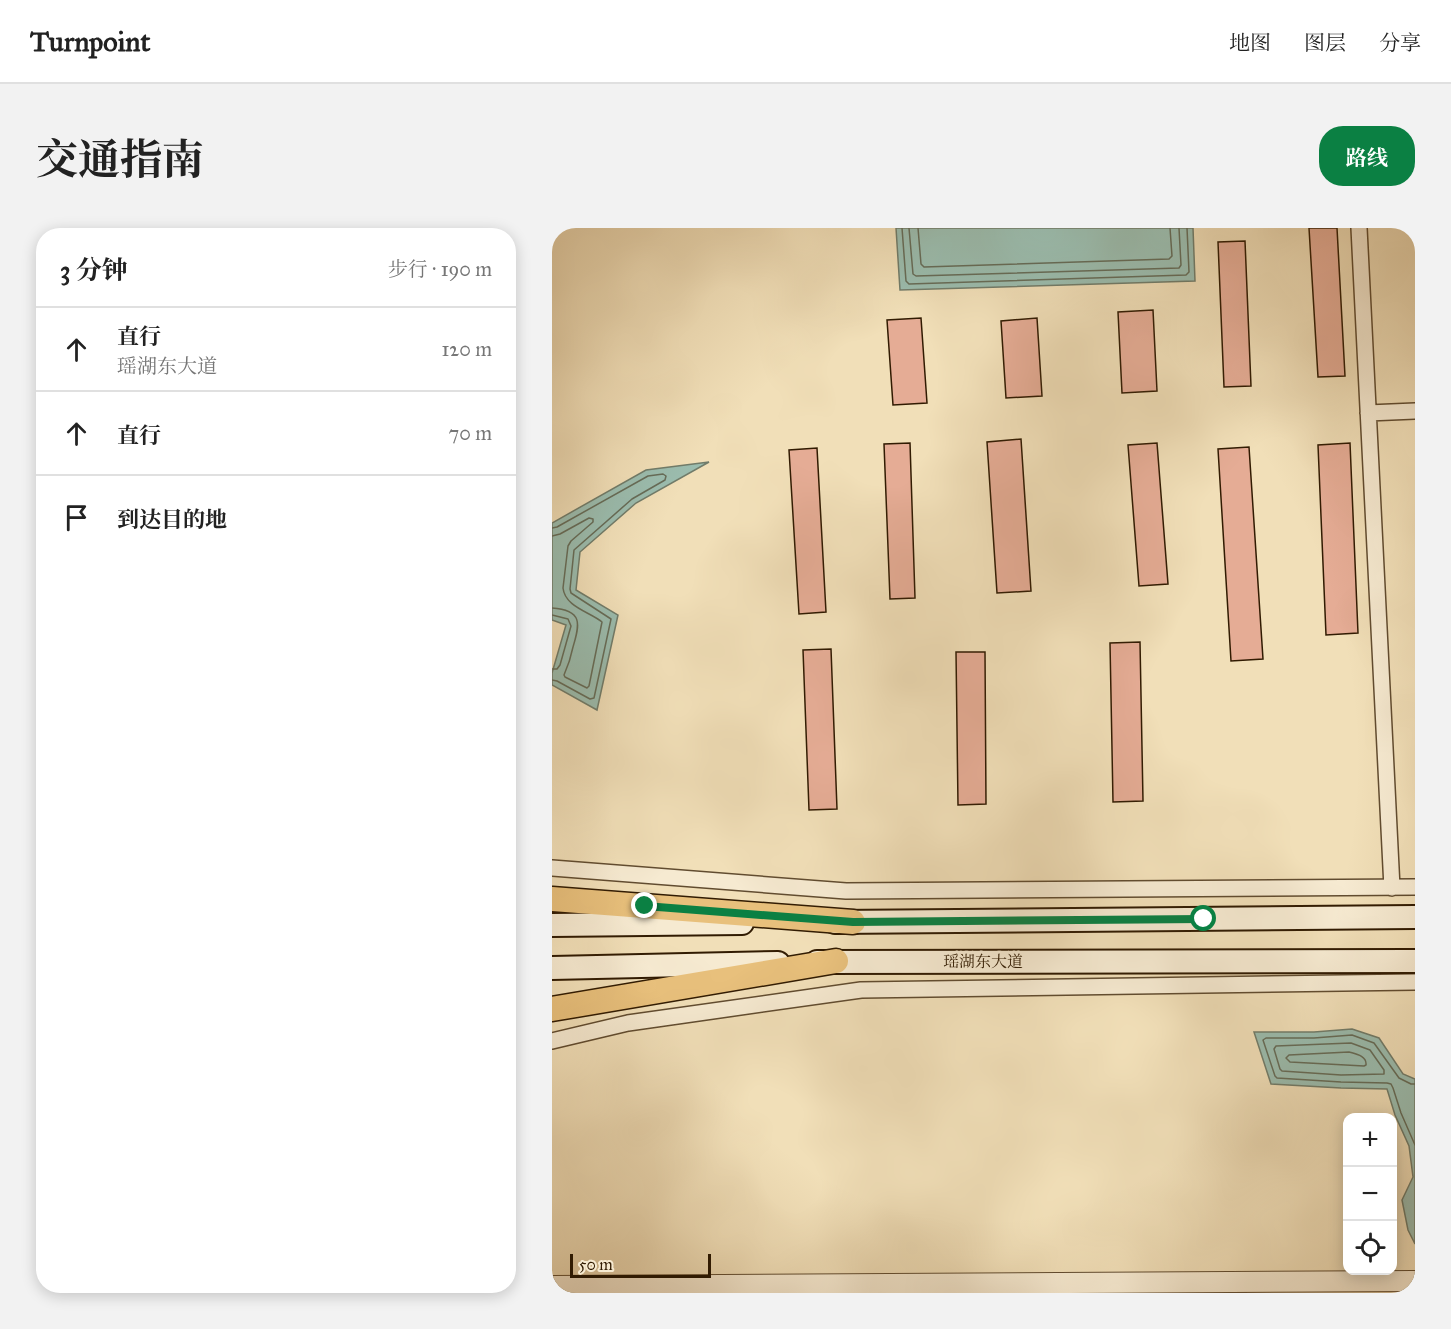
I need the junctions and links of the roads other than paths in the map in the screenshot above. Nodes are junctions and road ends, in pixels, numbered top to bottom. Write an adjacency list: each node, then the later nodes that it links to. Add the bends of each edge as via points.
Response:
1 (1359, 228): 3 (street)
2 (1415, 411): 3 (street)
3 (1368, 413): 6 (street)
4 (552, 868): 6 (street, via 846,891)
5 (1415, 887): 6 (street)
6 (1392, 888)
7 (552, 899): 9 (main road)
8 (1415, 918): 9 (main road)
9 (853, 922): 10 (main road)
10 (552, 925)
11 (836, 961): 12 (main road, 瑶湖东大道); 13 (main road, 瑶湖东大道); 15 (main road)
12 (1415, 961)
13 (552, 969)
14 (1415, 982): 16 (street, via 861,990 628,1023)
15 (552, 1009)
16 (552, 1041)
17 (1415, 1281): 18 (street)
18 (552, 1286)

